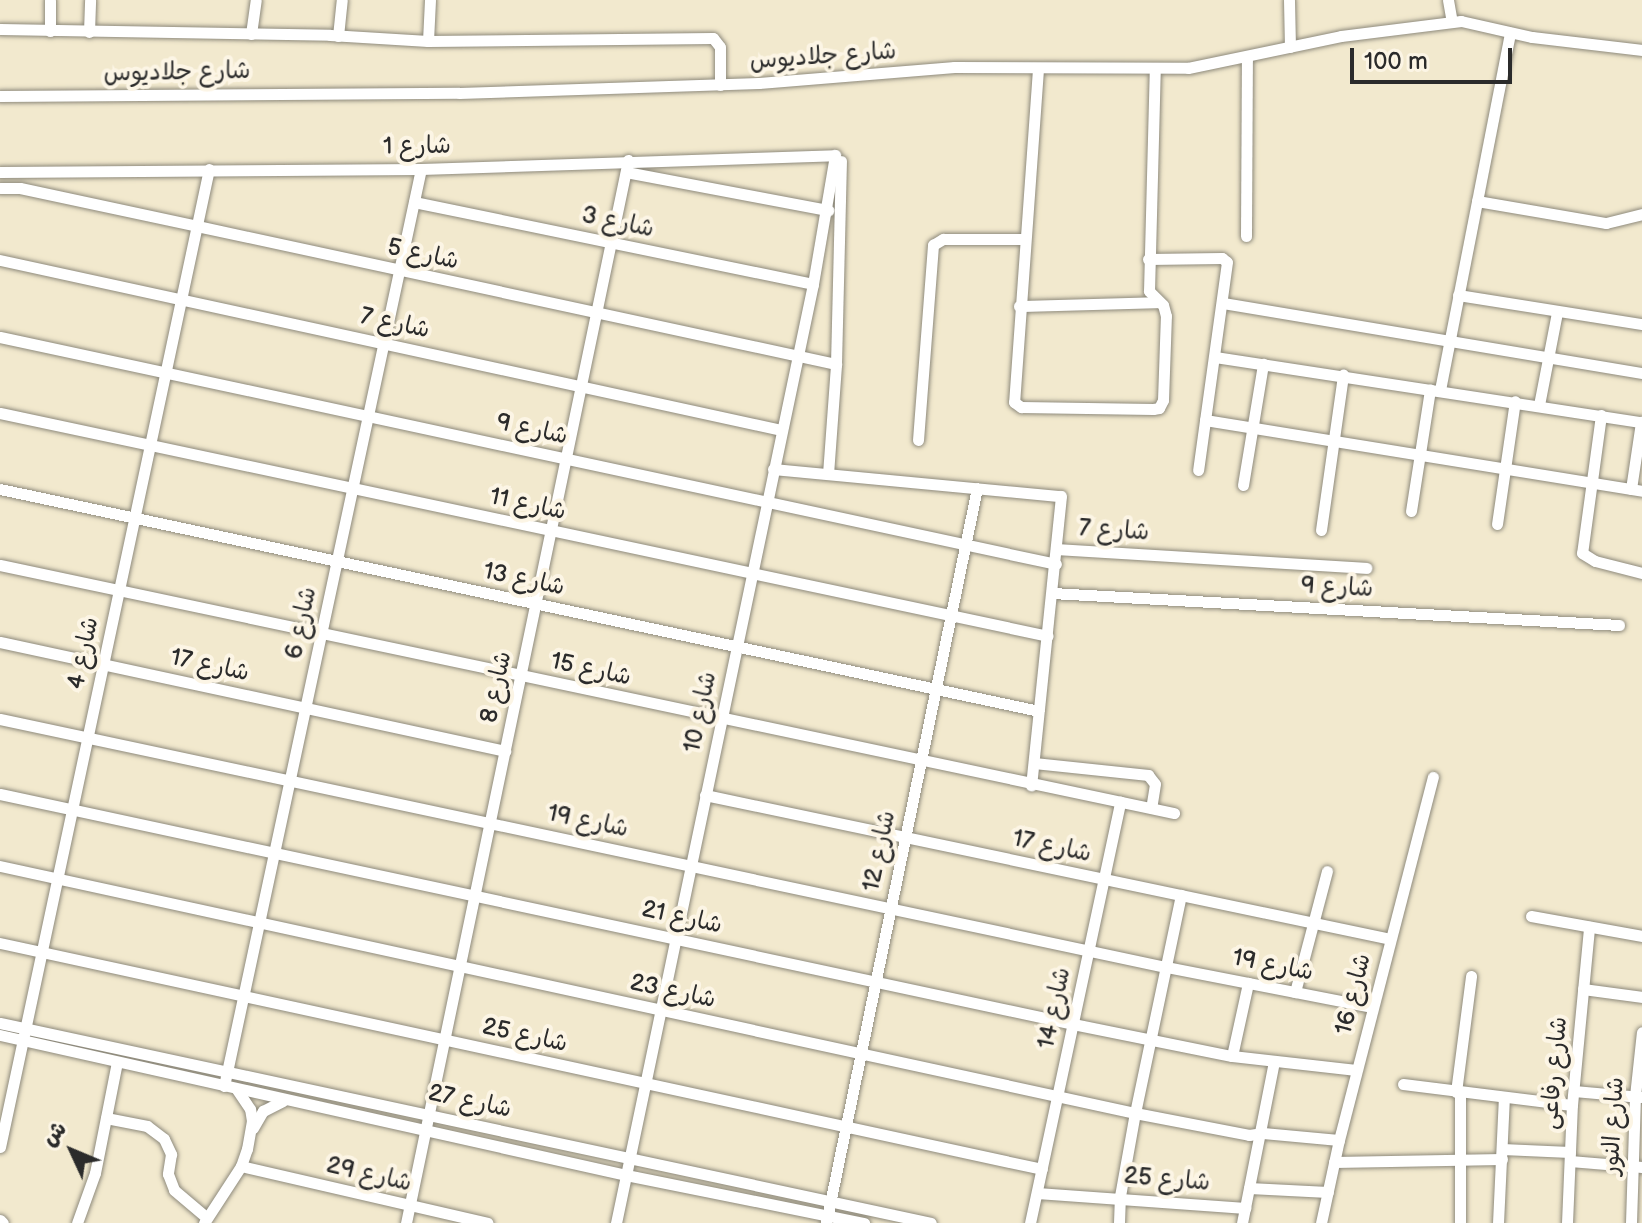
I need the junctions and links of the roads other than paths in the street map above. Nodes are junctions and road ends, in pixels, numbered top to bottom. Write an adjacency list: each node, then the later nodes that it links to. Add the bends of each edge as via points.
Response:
1 (50, 0): 10 (street)
2 (90, 0): 11 (street)
3 (256, 0): 13 (street)
4 (342, 0): 14 (street)
5 (430, 0): 15 (street)
6 (1289, 0): 16 (street)
7 (1448, 0): 8 (street)
8 (1452, 22): 12 (street, شارع جلاديوس); 16 (street, شارع جلاديوس)
9 (0, 29): 10 (street)
10 (50, 31): 11 (street)
11 (89, 32): 13 (street)
12 (1510, 33): 17 (street, شارع جلاديوس); 29 (street)
13 (251, 34): 14 (street)
14 (338, 36): 15 (street)
15 (428, 41): 21 (street, via 713,38 720,47)
16 (1290, 47): 18 (street, شارع جلاديوس)
17 (1642, 50)
18 (1247, 58): 20 (street, شارع جلاديوس); 34 (street)
19 (1038, 69): 20 (street, شارع جلاديوس); 21 (street, شارع جلاديوس, via 954,67); 35 (street)
20 (1155, 69): 37 (street)
21 (720, 85): 22 (street, شارع جلاديوس, via 459,93)
22 (0, 96)
23 (835, 155): 24 (street, شارع 1); 31 (street, شارع 10); 55 (street, via 841,162)
24 (627, 166): 26 (street, شارع 1); 31 (street); 36 (street, شارع 8)
25 (209, 169): 26 (street, شارع 1); 27 (street, شارع 1); 33 (street, شارع 4)
26 (421, 169): 30 (street, شارع 6)
27 (2, 172): 28 (street)
28 (0, 189): 33 (street, شارع 5, via 20,188)
29 (1477, 201): 32 (street, via 1606,223); 41 (street)
30 (414, 202): 36 (street, شارع 3); 39 (street, شارع 6)
31 (828, 210): 40 (street, شارع 10)
32 (1642, 214)
33 (197, 226): 39 (street, شارع 5); 42 (street, شارع 4)
34 (1246, 236)
35 (1023, 239): 45 (street); 71 (street, via 943,239 933,245)
36 (611, 243): 40 (street, شارع 3); 47 (street, شارع 8)
37 (1148, 259): 43 (street, via 1149,291); 44 (street, via 1222,258 1228,269)
38 (0, 260): 42 (street, شارع 7)
39 (398, 272): 47 (street, شارع 5); 51 (street, شارع 6)
40 (813, 284): 52 (street, شارع 10)
41 (1458, 295): 46 (street); 50 (street)
42 (181, 299): 51 (street, شارع 7); 57 (street, شارع 4)
43 (1158, 302): 45 (street); 45 (street, via 1166,309 1163,400 1153,409 1016,405)
44 (1223, 303): 50 (street); 53 (street)
45 (1019, 306)
46 (1557, 312): 48 (street); 54 (street)
47 (596, 313): 52 (street, شارع 5); 60 (street, شارع 8)
48 (1642, 324)
49 (0, 337): 57 (street, شارع 9)
50 (1449, 341): 54 (street); 61 (street)
51 (383, 343): 60 (street, شارع 7); 66 (street, شارع 6)
52 (798, 356): 55 (street, شارع 5); 70 (street, شارع 10)
53 (1215, 357): 56 (street); 67 (street)
54 (1548, 358): 58 (street); 63 (street)
55 (836, 364): 79 (street)
56 (1263, 364): 59 (street); 69 (street)
57 (166, 373): 66 (street, شارع 9); 73 (street, شارع 4)
58 (1642, 373)
59 (1343, 375): 61 (street); 72 (street)
60 (581, 386): 70 (street, شارع 7); 75 (street, شارع 8)
61 (1435, 389): 62 (street); 74 (street)
62 (1515, 401): 63 (street); 77 (street)
63 (1539, 405): 65 (street)
64 (0, 413): 73 (street, شارع 11)
65 (1601, 415): 68 (street); 80 (street)
66 (367, 416): 75 (street, شارع 9); 84 (street, شارع 6)
67 (1205, 420): 69 (street); 78 (street)
68 (1641, 422): 85 (street)
69 (1252, 429): 72 (street); 81 (street)
70 (781, 430): 76 (street, شارع 10)
71 (918, 440)
72 (1335, 442): 74 (street); 90 (street)
73 (150, 445): 84 (street, شارع 11); 88 (street, شارع 4)
74 (1420, 456): 77 (street); 87 (street)
75 (566, 459): 86 (street, شارع 9); 91 (street, شارع 8)
76 (773, 469): 79 (street, شارع 7); 86 (street, شارع 10)
77 (1507, 469): 80 (street); 89 (street)
78 (1198, 470)
79 (828, 474): 82 (street, شارع 7)
80 (1591, 482): 85 (street); 98 (street, via 1582,553)
81 (1243, 485)
82 (977, 488): 92 (street, شارع 12); 93 (street, شارع 7, via 1061,496)
83 (0, 489): 88 (street, شارع 13)
84 (352, 489): 91 (street, شارع 11); 94 (street, شارع 6)
85 (1636, 490)
86 (766, 502): 92 (street, شارع 9); 99 (street, شارع 10)
87 (1411, 511)
88 (135, 518): 94 (street, شارع 13); 100 (street, شارع 4)
89 (1497, 524)
90 (1321, 530)
91 (551, 532): 99 (street, شارع 11); 102 (street, شارع 8)
92 (966, 544): 95 (street, شارع 9); 103 (street, شارع 12)
93 (1057, 549): 95 (street); 97 (street, شارع 7)
94 (337, 562): 102 (street, شارع 13); 105 (street, شارع 6)
95 (1056, 564): 101 (street)
96 (0, 565): 100 (street, شارع 15)
97 (1366, 568)
98 (1642, 573)
99 (751, 575): 103 (street, شارع 11); 108 (street, شارع 10)
100 (119, 591): 105 (street, شارع 15); 109 (street, شارع 4)
101 (1052, 593): 104 (street, شارع 9); 106 (street)
102 (536, 604): 108 (street, شارع 13); 110 (street, شارع 8)
103 (950, 617): 106 (street, شارع 11); 111 (street, شارع 12)
104 (1619, 625)
105 (321, 634): 110 (street, شارع 15); 112 (street, شارع 6)
106 (1048, 636): 113 (street)
107 (0, 642): 109 (street, شارع 17)
108 (736, 647): 111 (street, شارع 13); 115 (street, شارع 10)
109 (103, 664): 112 (street, شارع 17); 116 (street, شارع 4)
110 (521, 676): 115 (street, شارع 15); 117 (street, شارع 8)
111 (935, 689): 113 (street, شارع 13); 118 (street, شارع 12)
112 (305, 708): 117 (street, شارع 17); 121 (street, شارع 6)
113 (1039, 711): 119 (street)
114 (0, 719): 116 (street, شارع 19)
115 (721, 719): 118 (street, شارع 15); 124 (street, شارع 10)
116 (87, 737): 121 (street, شارع 19); 127 (street, شارع 4)
117 (505, 751): 129 (street, شارع 8)
118 (920, 761): 122 (street, شارع 15); 130 (street, شارع 12)
119 (1034, 763): 122 (street); 126 (street, via 1148,775 1155,784)
120 (1433, 777): 146 (street, شارع 16)
121 (290, 780): 129 (street, شارع 19); 131 (street, شارع 6)
122 (1031, 785): 125 (street, شارع 15)
123 (0, 794): 127 (street, شارع 21)
124 (705, 795): 130 (street, شارع 17); 132 (street, شارع 10)
125 (1120, 802): 126 (street, شارع 15); 136 (street, شارع 14)
126 (1151, 808): 128 (street, شارع 15)
127 (72, 809): 131 (street, شارع 21); 135 (street, شارع 4)
128 (1174, 813)
129 (491, 823): 132 (street, شارع 19); 138 (street, شارع 8)
130 (904, 837): 136 (street, شارع 17); 139 (street, شارع 12)
131 (274, 854): 138 (street, شارع 21); 142 (street, شارع 6)
132 (690, 865): 139 (street, شارع 19); 145 (street, شارع 10)
133 (0, 866): 135 (street, شارع 23)
134 (1327, 871): 141 (street)
135 (57, 877): 142 (street, شارع 23); 148 (street, شارع 4)
136 (1103, 879): 137 (street, شارع 17); 149 (street, شارع 14)
137 (1181, 895): 141 (street, شارع 17); 150 (street)
138 (475, 896): 145 (street, شارع 21); 151 (street, شارع 8)
139 (889, 908): 149 (street, شارع 19); 153 (street, شارع 12)
140 (1531, 916): 143 (street)
141 (1314, 923): 146 (street, شارع 17); 156 (street)
142 (259, 925): 151 (street, شارع 23); 157 (street, شارع 6)
143 (1589, 927): 144 (street); 155 (street, شارع رفاعى)
144 (1642, 936)
145 (674, 938): 153 (street, شارع 21); 160 (street, شارع 10)
146 (1390, 939): 159 (street, شارع 16)
147 (0, 943): 148 (street, شارع 25)
148 (41, 951): 157 (street, شارع 25); 164 (street, شارع 4)
149 (1088, 951): 150 (street, شارع 19); 162 (street, شارع 14)
150 (1166, 967): 154 (street, شارع 19); 166 (street)
151 (460, 968): 160 (street, شارع 23); 167 (street, شارع 8)
152 (1471, 976): 179 (street)
153 (874, 981): 162 (street, شارع 21); 168 (street, شارع 12)
154 (1248, 983): 156 (street, شارع 19); 169 (street)
155 (1583, 989): 158 (street); 178 (street, شارع رفاعى)
156 (1295, 992): 159 (street, شارع 19)
157 (244, 996): 167 (street, شارع 25); 173 (street, شارع 6)
158 (1642, 997)
159 (1372, 1007): 172 (street, شارع 16)
160 (660, 1011): 168 (street, شارع 23); 174 (street, شارع 10)
161 (0, 1023): 164 (street, شارع 27)
162 (1073, 1024): 166 (street, شارع 21); 180 (street, شارع 14)
163 (1642, 1032): 181 (street, شارع النور)
164 (24, 1034): 165 (street, شارع 27); 170 (street, شارع 27); 173 (street, شارع 27); 186 (street, شارع 4)
165 (0, 1035)
166 (1150, 1040): 169 (street, شارع 21); 185 (street)
167 (445, 1041): 174 (street, شارع 25); 187 (street, شارع 8)
168 (859, 1053): 180 (street, شارع 23); 189 (street, شارع 12)
169 (1232, 1056): 171 (street, شارع 21)
170 (117, 1062): 176 (street, شارع 27); 188 (street)
171 (1274, 1062): 172 (street, شارع 21); 192 (street)
172 (1356, 1070): 193 (street, شارع 16)
173 (227, 1072): 176 (street, شارع 6); 187 (street, شارع 27)
174 (645, 1083): 189 (street, شارع 25); 197 (street, شارع 10)
175 (1403, 1084): 179 (street)
176 (224, 1086): 177 (street, شارع 27)
177 (237, 1089): 183 (street, شارع 27); 191 (street, via 250,1109)
178 (1574, 1091): 181 (street); 184 (street, شارع رفاعى)
179 (1458, 1092): 182 (street); 198 (street)
180 (1057, 1096): 185 (street, شارع 23); 202 (street, شارع 14)
181 (1638, 1097): 201 (street, شارع النور)
182 (1504, 1098): 184 (street); 195 (street)
183 (286, 1100): 190 (street, شارع 27); 191 (street, via 263,1111)
184 (1572, 1105): 196 (street, شارع رفاعى)
185 (1135, 1113): 192 (street, شارع 23); 207 (street)
186 (3, 1115): 194 (street, شارع 4)
187 (429, 1115): 190 (street, شارع 8); 197 (street, شارع 27)
188 (106, 1118): 212 (street, via 147,1126 164,1139 174,1190); 213 (street, via 95,1173)
189 (844, 1126): 202 (street, شارع 25); 208 (street, شارع 12)
190 (426, 1129): 203 (street, شارع 27); 209 (street, شارع 8)
191 (251, 1133): 200 (street)
192 (1259, 1135): 193 (street, شارع 23); 204 (street)
193 (1339, 1140): 199 (street, شارع 16)
194 (0, 1147)
195 (1502, 1154): 196 (street); 198 (street); 224 (street)
196 (1570, 1156): 201 (street); 225 (street, شارع رفاعى)
197 (629, 1159): 203 (street, شارع 10); 208 (street, شارع 27)
198 (1459, 1160): 199 (street); 223 (street)
199 (1334, 1162): 205 (street, شارع 16)
200 (241, 1166): 209 (street, شارع 29); 212 (street)
201 (1637, 1167): 226 (street, شارع النور)
202 (1042, 1169): 206 (street, شارع 14)
203 (626, 1175): 211 (street, شارع 27); 216 (street, شارع 10)
204 (1249, 1188): 205 (street); 210 (street)
205 (1328, 1192): 222 (street, شارع 16)
206 (1037, 1193): 207 (street, شارع 25); 219 (street, شارع 14)
207 (1120, 1196): 210 (street, شارع 25); 220 (street)
208 (830, 1202): 211 (street, شارع 12); 218 (street, شارع 27)
209 (410, 1206): 214 (street, شارع 8); 215 (street, شارع 29)
210 (1245, 1208): 221 (street)
211 (826, 1219): 217 (street, شارع 27)
212 (206, 1220)
213 (77, 1223)
214 (406, 1223)
215 (488, 1223)
216 (616, 1223)
217 (864, 1223)
218 (931, 1223)
219 (1030, 1223)
220 (1119, 1223)
221 (1242, 1223)
222 (1321, 1223)
223 (1460, 1223)
224 (1498, 1223)
225 (1567, 1223)
226 (1631, 1223)

